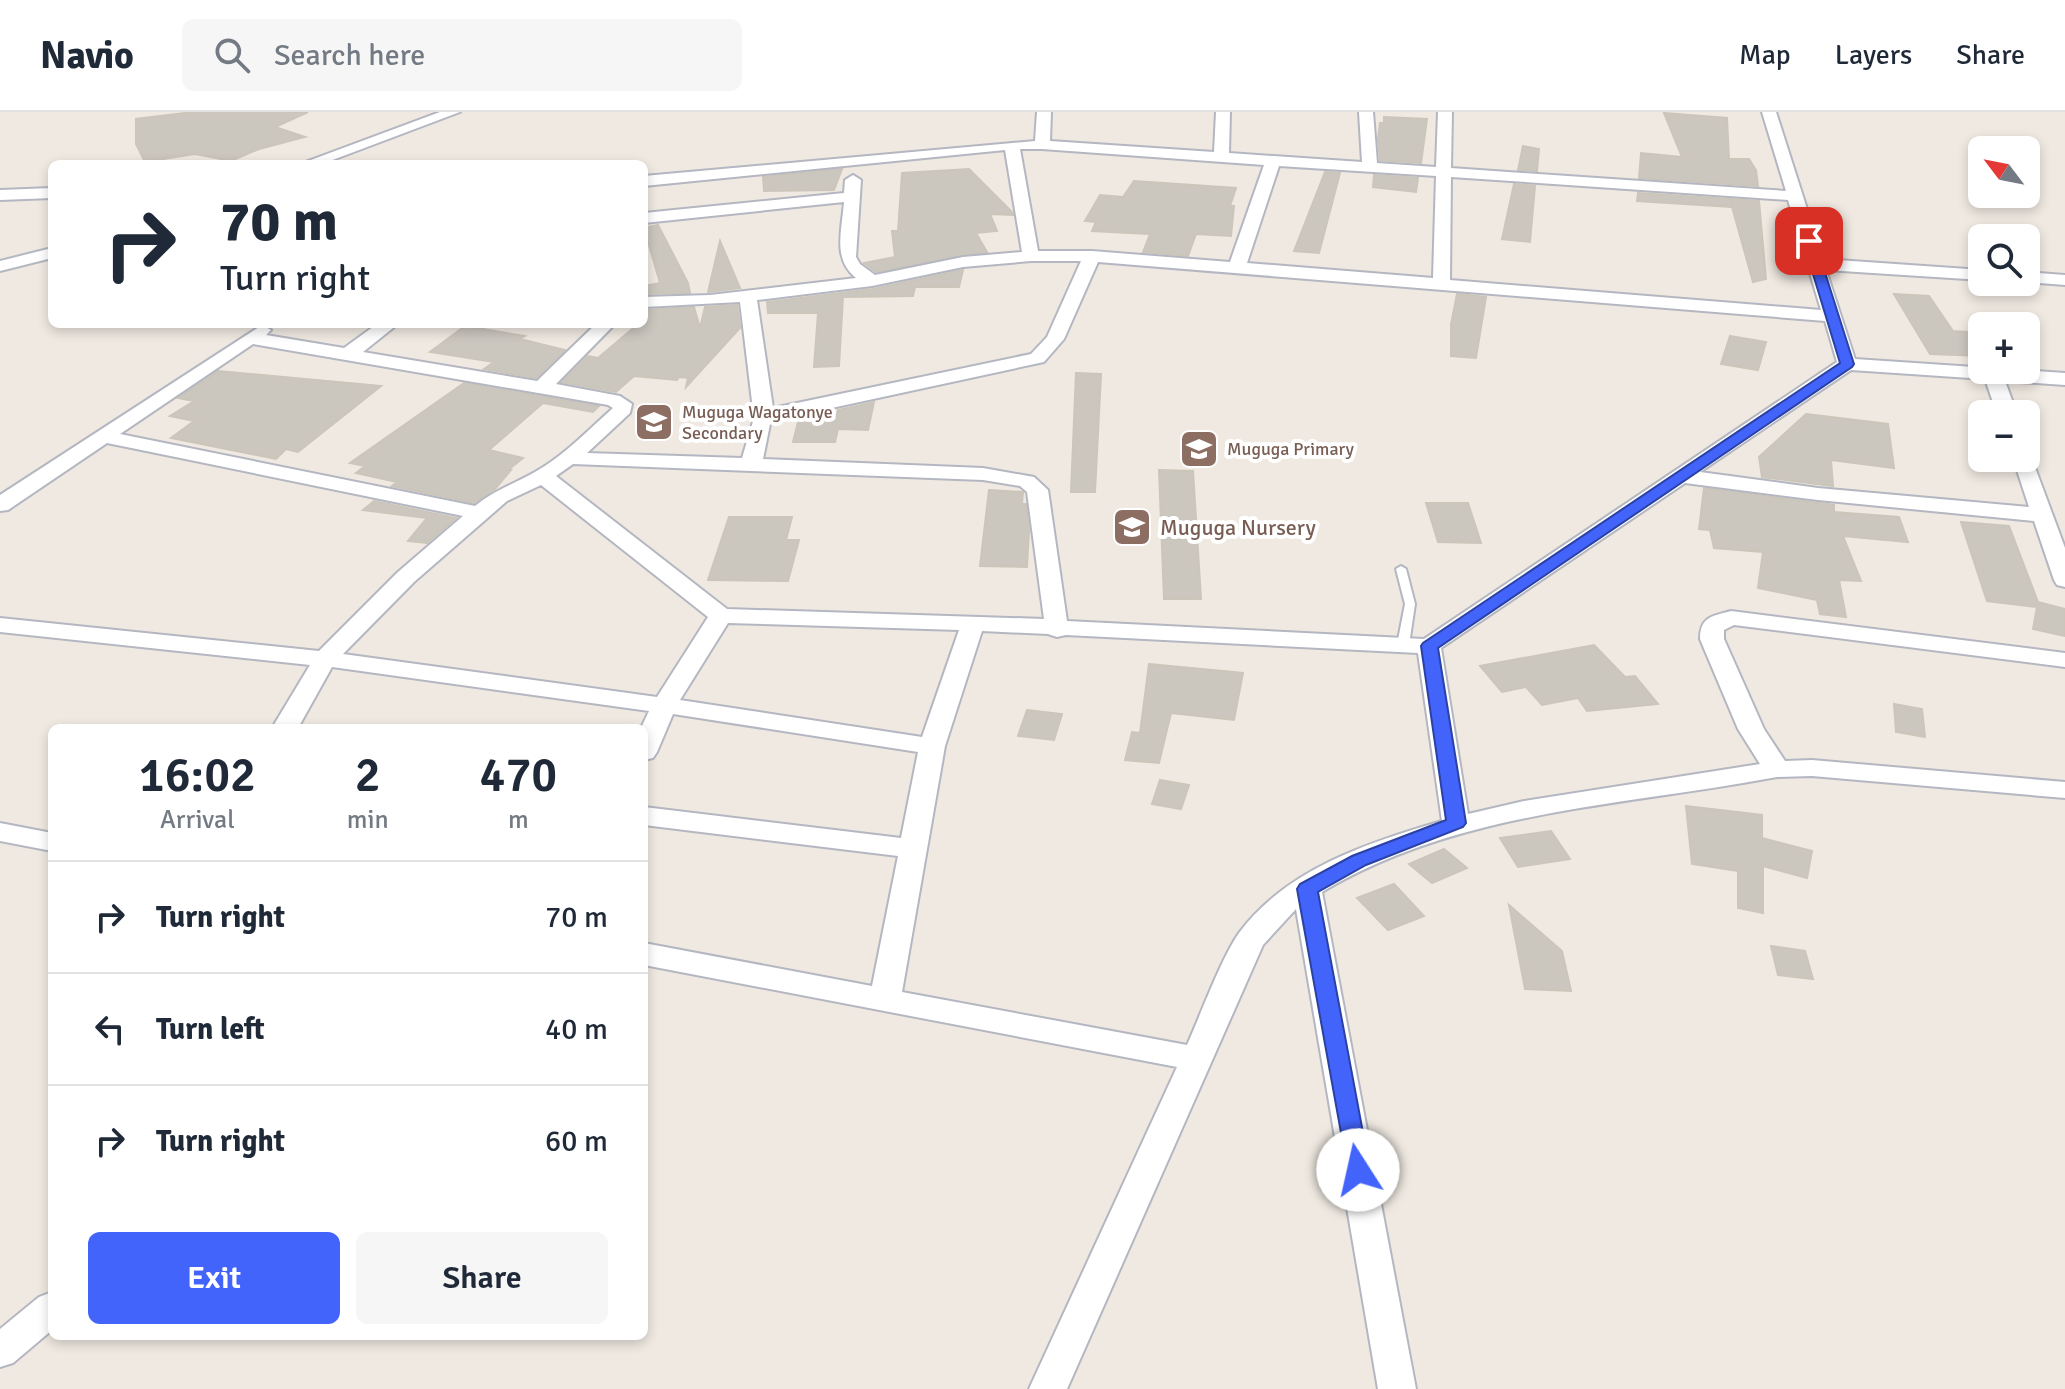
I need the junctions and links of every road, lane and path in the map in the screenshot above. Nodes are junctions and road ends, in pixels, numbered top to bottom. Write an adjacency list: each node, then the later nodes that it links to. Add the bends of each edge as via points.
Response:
1 (453, 112): 10 (street)
2 (1044, 112): 8 (street)
3 (1223, 112): 9 (street)
4 (1366, 112): 13 (street)
5 (1445, 112): 14 (street)
6 (1769, 112): 18 (street)
7 (1012, 145): 8 (street); 11 (street); 22 (street)
8 (1042, 145): 9 (street)
9 (1221, 156): 12 (street)
10 (319, 160)
11 (855, 160): 15 (street); 19 (street)
12 (1273, 160): 13 (street); 26 (street)
13 (1370, 166): 14 (street)
14 (1443, 171): 18 (street); 31 (street)
15 (648, 181)
16 (48, 193): 17 (street)
17 (0, 195)
18 (1795, 196): 24 (street)
19 (851, 197): 20 (street); 30 (street, via 848,257)
20 (648, 218)
21 (48, 254): 25 (street)
22 (1031, 256): 23 (street); 30 (street, via 963,262)
23 (1092, 256): 26 (street); 45 (street, via 1055,339 1037,358)
24 (1816, 264): 27 (street); 34 (street)
25 (0, 266)
26 (1237, 267): 31 (street)
27 (1968, 274)
28 (2040, 278): 29 (street)
29 (2065, 280)
30 (872, 281): 32 (street)
31 (1441, 283): 34 (street)
32 (748, 296): 33 (street); 45 (street)
33 (648, 302)
34 (1832, 316): 40 (street)
35 (266, 328): 38 (street)
36 (384, 328): 39 (street)
37 (602, 328): 44 (street)
38 (250, 338): 39 (street); 46 (street)
39 (348, 354): 44 (street)
40 (1847, 364): 41 (street); 51 (street)
41 (1968, 372)
42 (2040, 377): 43 (street)
43 (2065, 379)
44 (542, 387): 47 (street, via 622,404 623,409)
45 (764, 418): 48 (street)
46 (103, 436): 52 (street); 53 (street)
47 (569, 458): 48 (street); 50 (street)
48 (751, 465): 60 (street, via 983,474 1027,481 1037,490)
49 (2028, 472): 54 (street)
50 (543, 476): 53 (street, via 499,496); 57 (street)
51 (1680, 476): 54 (street); 61 (street)
52 (0, 505)
53 (479, 513): 62 (street)
54 (2043, 515): 56 (street)
55 (1401, 569): 61 (lane)
56 (2065, 580)
57 (721, 616): 58 (street); 64 (street)
58 (973, 623): 60 (street); 67 (street)
59 (0, 625): 62 (street)
60 (1057, 630): 61 (street)
61 (1416, 646): 71 (street)
62 (325, 659): 64 (street); 65 (street)
63 (2065, 660): 68 (street, via 1731,618 1712,626 1712,639 1751,729)
64 (664, 705): 66 (street); 67 (street)
65 (287, 724)
66 (648, 743)
67 (932, 746): 74 (street)
68 (1777, 769): 69 (street); 71 (street)
69 (2065, 790)
70 (648, 816): 74 (street)
71 (1456, 823): 75 (street, via 1359,860)
72 (0, 832): 73 (street)
73 (48, 841)
74 (913, 849): 77 (street)
75 (1307, 889): 78 (street, via 1286,901 1250,940); 82 (street)
76 (648, 955): 77 (street)
77 (885, 1000): 78 (street)
78 (1197, 1059): 81 (street)
79 (48, 1311): 80 (street)
80 (0, 1351)
81 (1048, 1389)
82 (1397, 1389)

